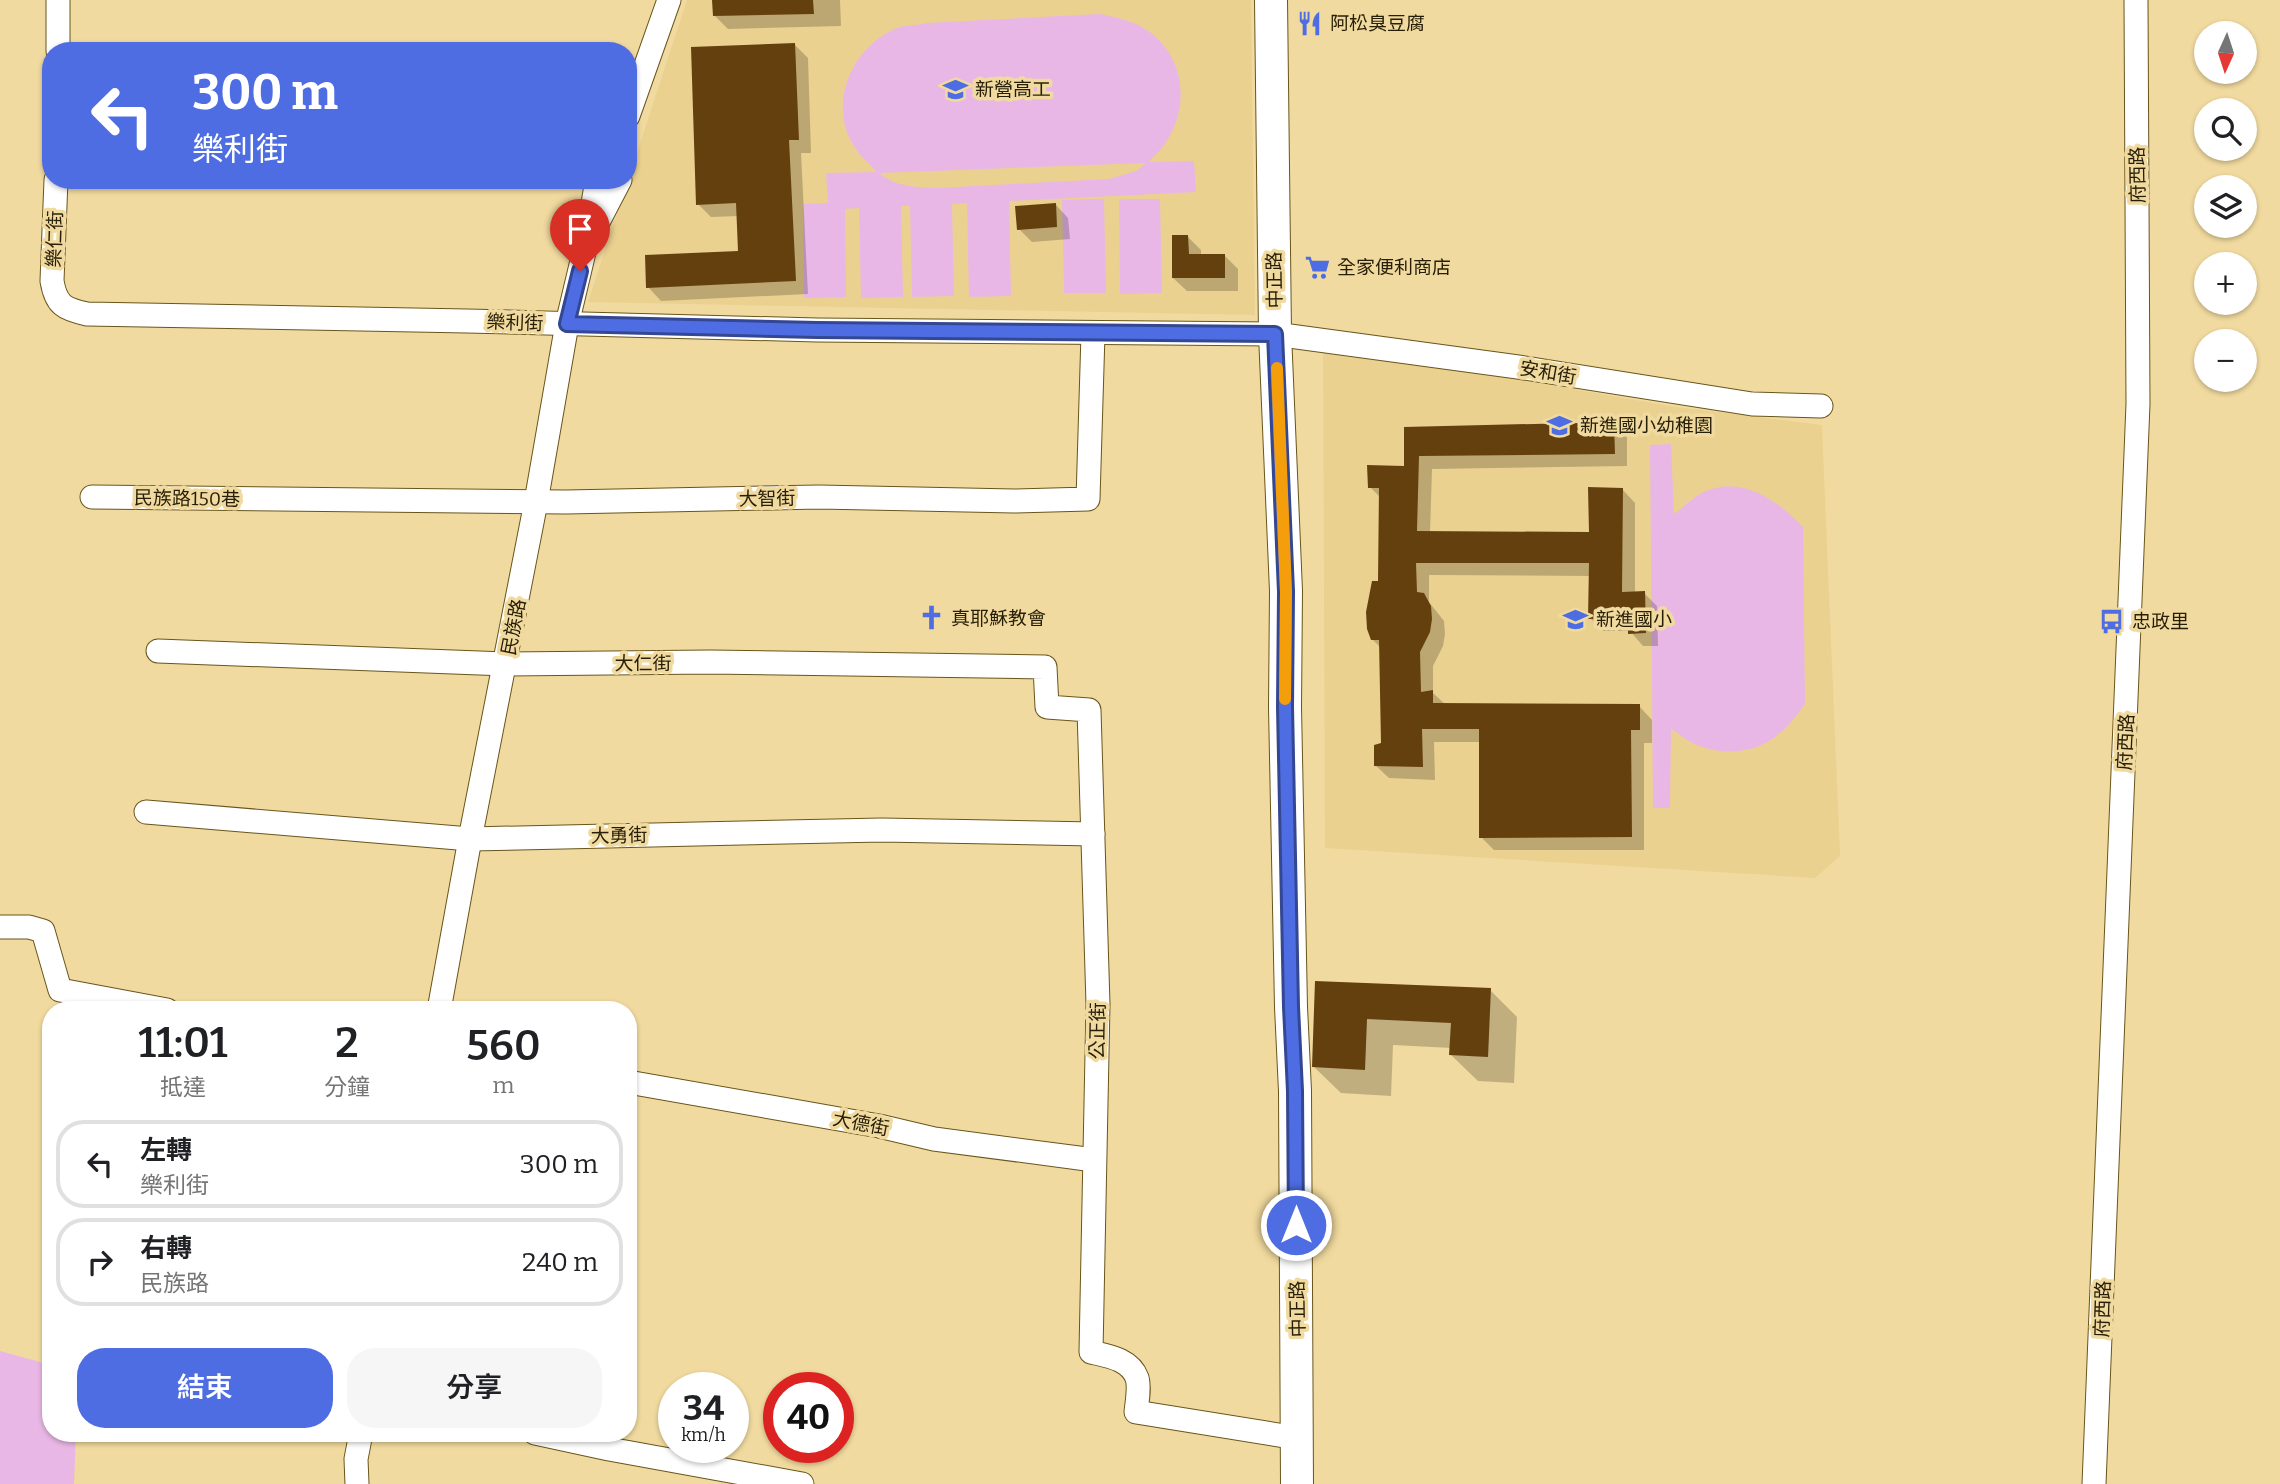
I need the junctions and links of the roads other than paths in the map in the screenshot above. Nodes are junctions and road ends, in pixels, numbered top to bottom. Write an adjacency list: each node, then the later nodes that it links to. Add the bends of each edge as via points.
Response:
1 (58, 0): 5 (street)
2 (669, 0): 6 (street)
3 (1271, 0): 14 (street, 中正路)
4 (2136, 0): 36 (street, 府西路, via 2138,404)
5 (58, 42)
6 (637, 91)
7 (56, 189): 11 (street, 樂仁街)
8 (595, 189): 10 (street, 民族路)
9 (615, 189): 10 (street, 民族路)
10 (586, 244): 12 (street, 民族路)
11 (55, 297): 12 (street, 樂利街, via 68,309 87,314)
12 (567, 324): 13 (street, 樂利街); 18 (street, 民族路)
13 (1093, 334): 14 (street, 樂利街); 18 (street, 大智街, via 1088,499)
14 (1275, 334): 15 (street, 安和街, via 1752,404); 30 (street, 中正路, via 1286,592)
15 (1821, 406)
16 (92, 497): 17 (street, 民族路150巷)
17 (281, 499): 18 (street, 大智街)
18 (536, 502): 20 (street, 民族路)
19 (158, 652): 20 (street, 大仁街)
20 (506, 664): 21 (street, 大仁街, via 1045,667 1047,707); 24 (street, 民族路)
21 (1089, 710): 23 (street, 公正街)
22 (146, 813): 24 (street, 大勇街)
23 (1093, 834): 24 (street, 大勇街, via 882,830); 29 (street, 公正街, via 1098,1004)
24 (470, 838): 27 (street, 民族路)
25 (0, 927): 26 (street, via 43,931 60,990)
26 (119, 1001)
27 (441, 1001)
28 (637, 1085): 29 (street, 大德街, via 879,1125 934,1139)
29 (1094, 1160): 30 (street, 公正街, via 1091,1352 1121,1360 1130,1368 1138,1379 1136,1412)
30 (1297, 1438): 35 (street, 中正路)
31 (359, 1442): 33 (street)
32 (577, 1442): 34 (street)
33 (357, 1484)
34 (802, 1484)
35 (1297, 1484)
36 (2094, 1484)

